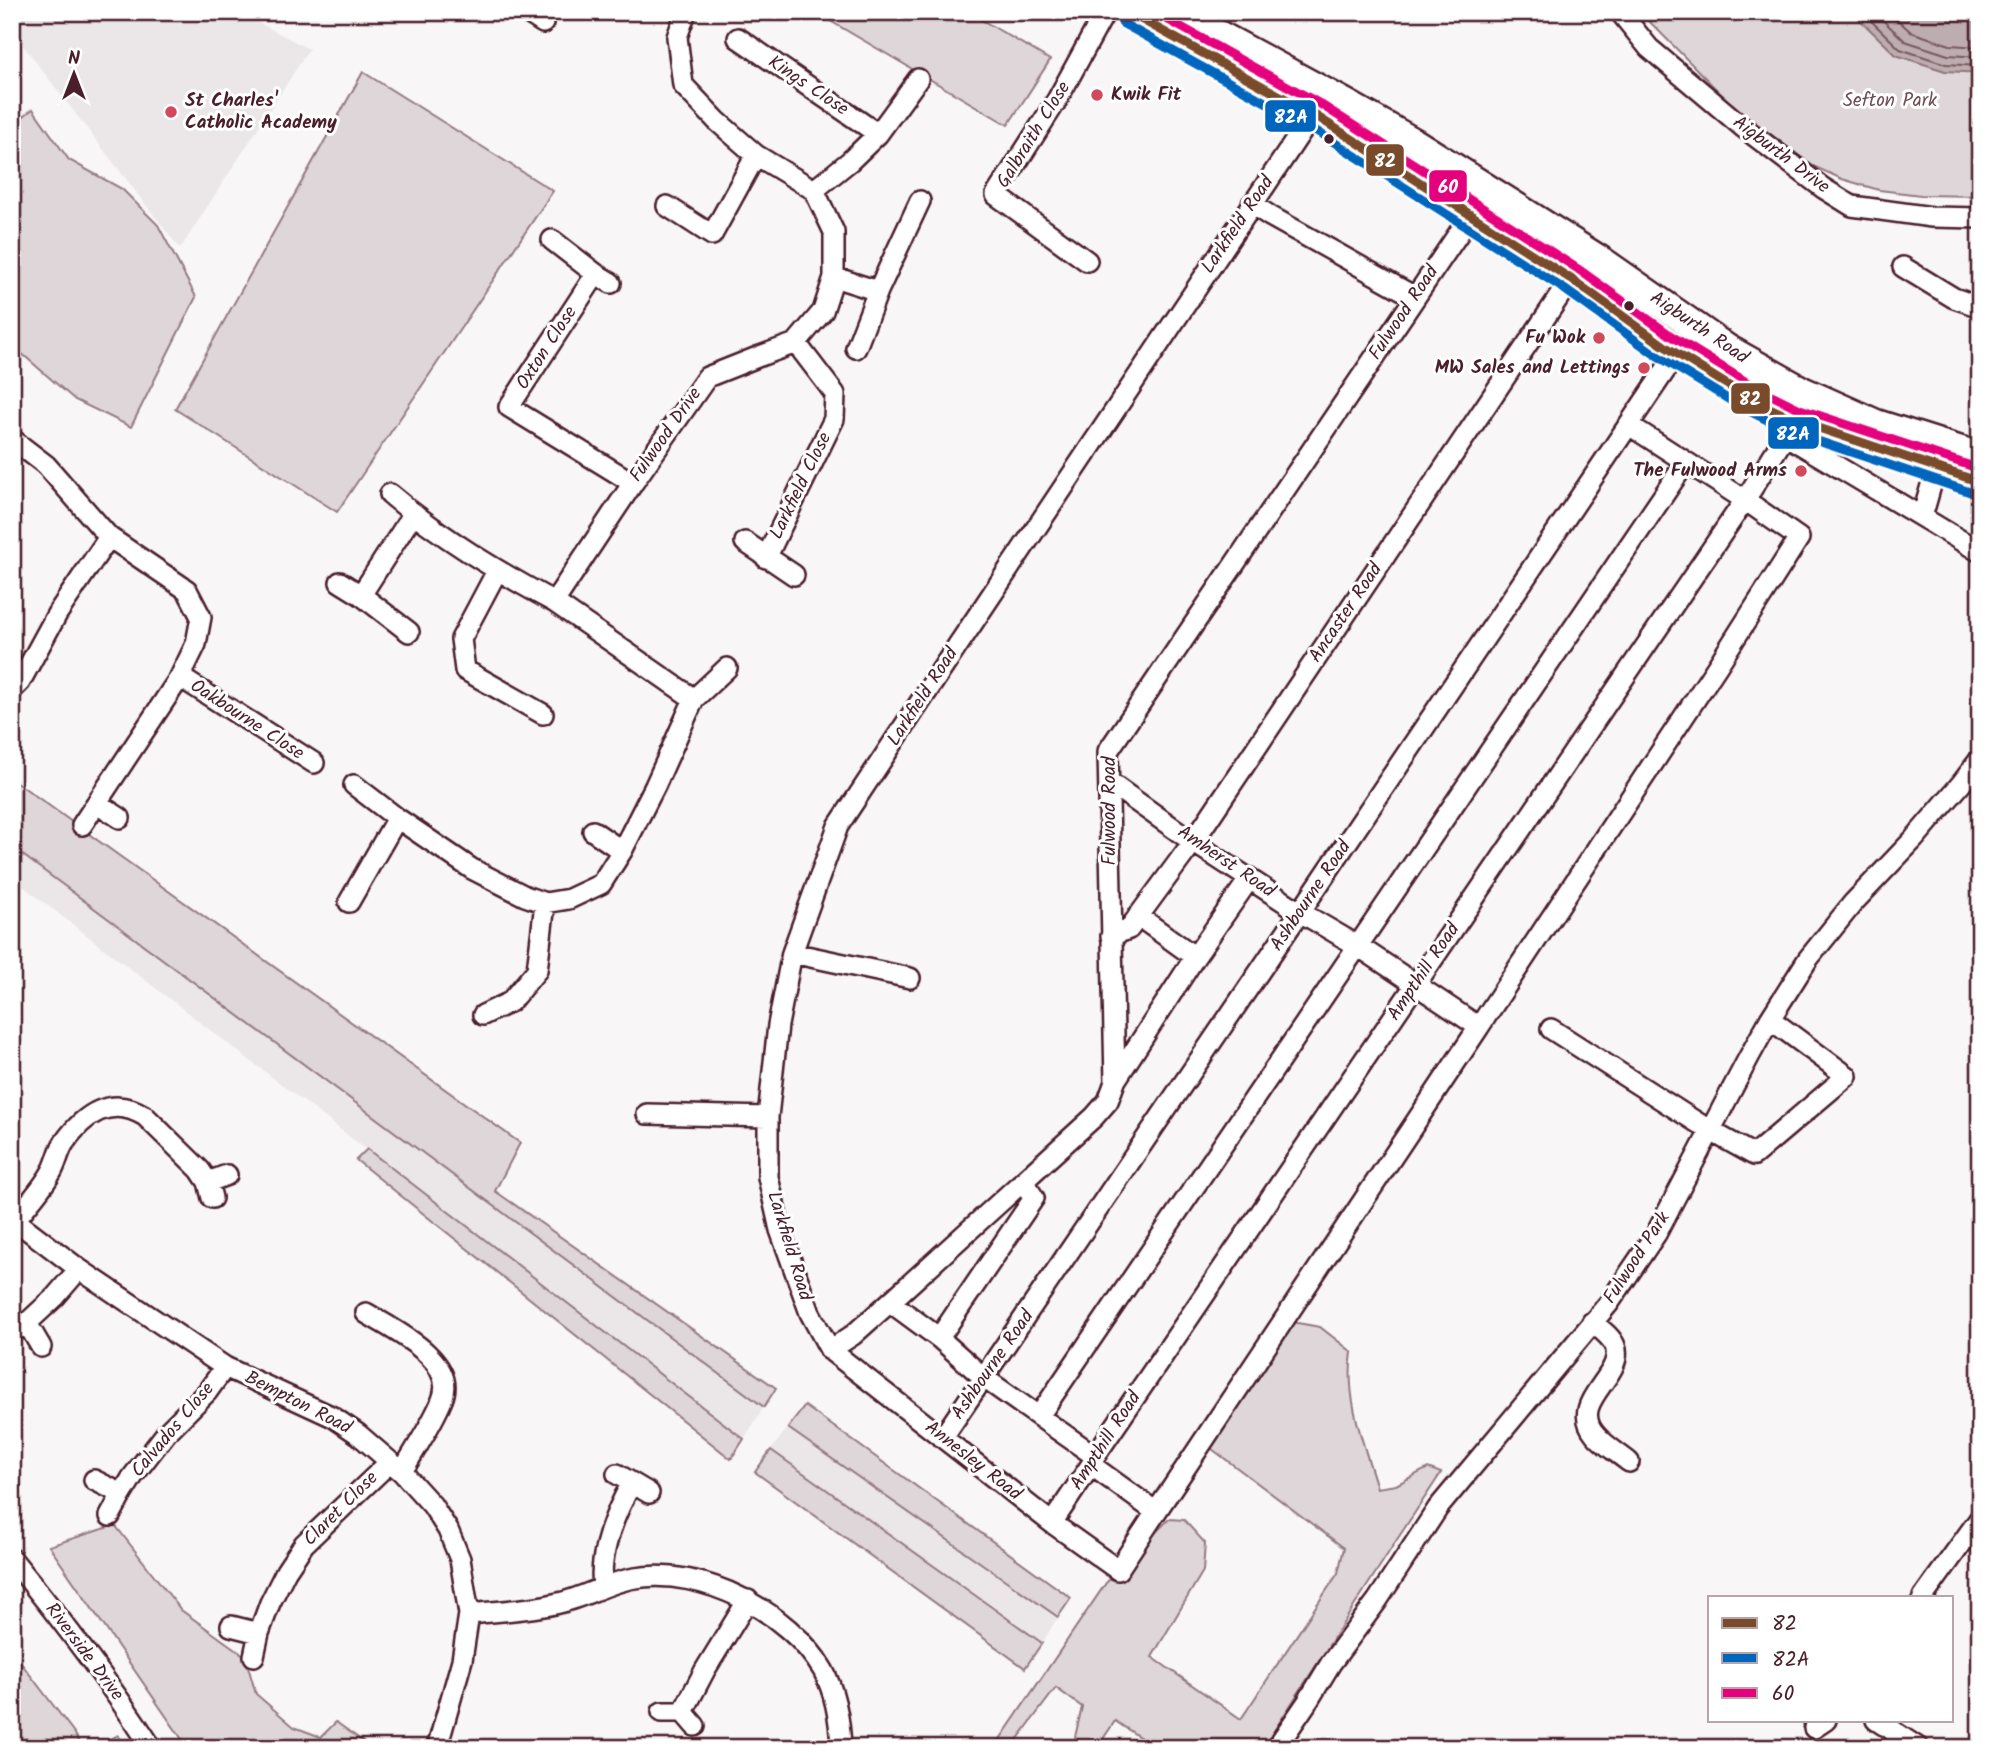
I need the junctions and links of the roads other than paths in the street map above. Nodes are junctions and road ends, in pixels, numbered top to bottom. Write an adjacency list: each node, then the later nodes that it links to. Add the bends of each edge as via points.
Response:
1 (526, 12): 7 (street)
2 (686, 12): 12 (street, via 677,37 683,85)
3 (1105, 12): 21 (street, Galbraith Close, via 1057,100 996,195)
4 (1128, 12): 10 (highway, Aigburth Road)
5 (1176, 12): 20 (highway, Aigburth Road, via 1413,142)
6 (1620, 12): 18 (street, Aigburth Drive, via 1649,48 1744,128 1852,206)
7 (544, 23)
8 (738, 38): 11 (street, Kings Close)
9 (918, 79): 11 (street)
10 (1313, 114): 15 (street, Larkfield Road); 17 (highway, Aigburth Road)
11 (878, 134): 13 (street)
12 (756, 155): 13 (street); 16 (street, via 712,235)
13 (814, 190): 23 (street, via 834,232)
14 (920, 201): 25 (street)
15 (1252, 204): 26 (street); 76 (street, Larkfield Road, via 838,827)
16 (667, 206)
17 (1471, 215): 24 (highway, Aigburth Road); 26 (street, Fulwood Road)
18 (1980, 218)
19 (552, 240): 38 (street, Oxton Close, via 603,278 509,407)
20 (1580, 248): 24 (street); 34 (highway, Aigburth Road, via 1727,349 1802,391 1876,424)
21 (1087, 261)
22 (1903, 267): 27 (street, via 1954,298)
23 (834, 277): 25 (street); 28 (street, via 822,311)
24 (1571, 279): 30 (highway, Aigburth Road); 67 (street, Ancaster Road)
25 (878, 291): 29 (street)
26 (1415, 297): 60 (street, Fulwood Road, via 1122,728 1108,751)
27 (1980, 307)
28 (796, 343): 38 (street, Fulwood Drive, via 707,377); 46 (street, Larkfield Close, via 835,394 834,419)
29 (856, 348)
30 (1677, 354): 31 (street, Ashbourne Road); 32 (highway, Aigburth Road)
31 (1629, 425): 35 (street); 72 (street, Ashbourne Road)
32 (1790, 427): 36 (highway, Aigburth Road); 40 (street, Ampthill Road); 42 (street)
33 (12, 439): 43 (street, via 46,465)
34 (1980, 457)
35 (1686, 462): 40 (street); 75 (street)
36 (1936, 468): 37 (highway, Aigburth Road); 42 (street)
37 (1980, 482)
38 (633, 483): 51 (street, Fulwood Drive)
39 (390, 494): 41 (street)
40 (1745, 500): 79 (street, Ampthill Road); 82 (street, via 1798,538)
41 (413, 514): 47 (street); 50 (street)
42 (1922, 517): 45 (street)
43 (109, 537): 54 (street, via 187,590 201,617 196,644); 55 (street)
44 (744, 542): 46 (street, Larkfield Close)
45 (1980, 552)
46 (765, 558): 48 (street, Larkfield Close)
47 (497, 571): 51 (street); 57 (street, via 461,639 465,670)
48 (794, 575)
49 (340, 582): 50 (street)
50 (361, 595): 52 (street)
51 (554, 603): 56 (street)
52 (409, 632)
53 (726, 668): 56 (street)
54 (180, 677): 59 (street, Oakbourne Close); 62 (street)
55 (12, 690)
56 (694, 699): 68 (street)
57 (543, 714)
58 (1980, 759): 81 (street, Fulwood Park, via 1808,959)
59 (314, 764)
60 (1109, 782): 67 (street, Amherst Road); 74 (street, Fulwood Road)
61 (354, 785): 64 (street)
62 (97, 803): 63 (street); 65 (street)
63 (120, 818)
64 (397, 818): 70 (street); 71 (street, via 472,869)
65 (82, 825)
66 (593, 831): 68 (street)
67 (1193, 842): 69 (street, Amherst Road); 73 (street, Ancaster Road)
68 (622, 850): 71 (street, via 601,884 569,899)
69 (1250, 878): 72 (street, Amherst Road); 77 (street)
70 (349, 902)
71 (545, 902): 80 (street, via 537,970 510,1002)
72 (1300, 912): 75 (street, Amherst Road); 100 (street, Ashbourne Road)
73 (1138, 916): 74 (street, Ancaster Road, via 1129,929); 77 (street)
74 (1111, 936): 84 (street, Fulwood Road)
75 (1358, 946): 79 (street, Amherst Road); 101 (street)
76 (792, 953): 78 (street); 86 (street, Larkfield Road)
77 (1195, 957): 84 (street)
78 (910, 978)
79 (1416, 984): 82 (street, Amherst Road); 103 (street, Ampthill Road)
80 (483, 1015)
81 (1770, 1019): 87 (street, Fulwood Park); 87 (street, via 1847,1076 1754,1155)
82 (1479, 1027): 109 (street)
83 (1551, 1029): 87 (street)
84 (1115, 1082): 89 (street, via 1108,1101 1094,1117)
85 (647, 1114): 86 (street)
86 (768, 1117): 98 (street, Larkfield Road, via 768,1177 780,1230 810,1313)
87 (1709, 1130): 94 (street, Fulwood Park, via 1656,1234)
88 (227, 1175): 90 (street, via 210,1190 200,1170 145,1116 114,1107 95,1112 74,1131 51,1173)
89 (1023, 1181): 92 (street); 96 (street, via 1034,1198)
90 (14, 1219): 91 (street, Bempton Road)
91 (79, 1269): 95 (street); 99 (street, Bempton Road)
92 (890, 1302): 96 (street); 98 (street)
93 (362, 1309): 105 (street, Claret Close, via 422,1349 433,1359 445,1384 443,1398)
94 (1592, 1322): 104 (street, via 1610,1338 1616,1358 1592,1396 1589,1420 1594,1434); 126 (street, Fulwood Park, via 1438,1508)
95 (19, 1328): 97 (street)
96 (939, 1338): 100 (street)
97 (41, 1347)
98 (830, 1350): 102 (street, Annesley Road)
99 (225, 1367): 105 (street, Bempton Road, via 333,1417); 108 (street, Calvados Close, via 167,1432)
100 (984, 1378): 101 (street); 102 (street, Ashbourne Road)
101 (1039, 1416): 103 (street)
102 (943, 1437): 112 (street, Annesley Road)
103 (1093, 1460): 109 (street); 112 (street, Ampthill Road)
104 (1629, 1462)
105 (396, 1467): 117 (street, Bempton Road, via 432,1505 448,1530 460,1559); 119 (street, Claret Close, via 304,1544 286,1571)
106 (94, 1480): 108 (street, Calvados Close)
107 (649, 1493): 114 (street, via 624,1478 606,1548)
108 (122, 1494): 110 (street, Calvados Close)
109 (1156, 1512): 112 (street, Annesley Road, via 1118,1570)
110 (110, 1516)
111 (1980, 1518): 115 (street)
112 (1052, 1523)
113 (12, 1559): 123 (street, Riverside Drive, via 74,1635)
114 (603, 1586): 116 (street, via 663,1576 718,1586); 117 (street, via 559,1603)
115 (1924, 1596)
116 (748, 1601): 121 (street, via 705,1671 690,1719); 125 (street, via 785,1627 824,1672 838,1709)
117 (469, 1614): 124 (street, Bempton Road, via 462,1660)
118 (231, 1626): 119 (street)
119 (258, 1633): 120 (street, Claret Close)
120 (254, 1656)
121 (662, 1712)
122 (1880, 1722): 127 (street)
123 (152, 1748)
124 (437, 1748)
125 (841, 1748)
126 (1276, 1748)
127 (1919, 1748)

